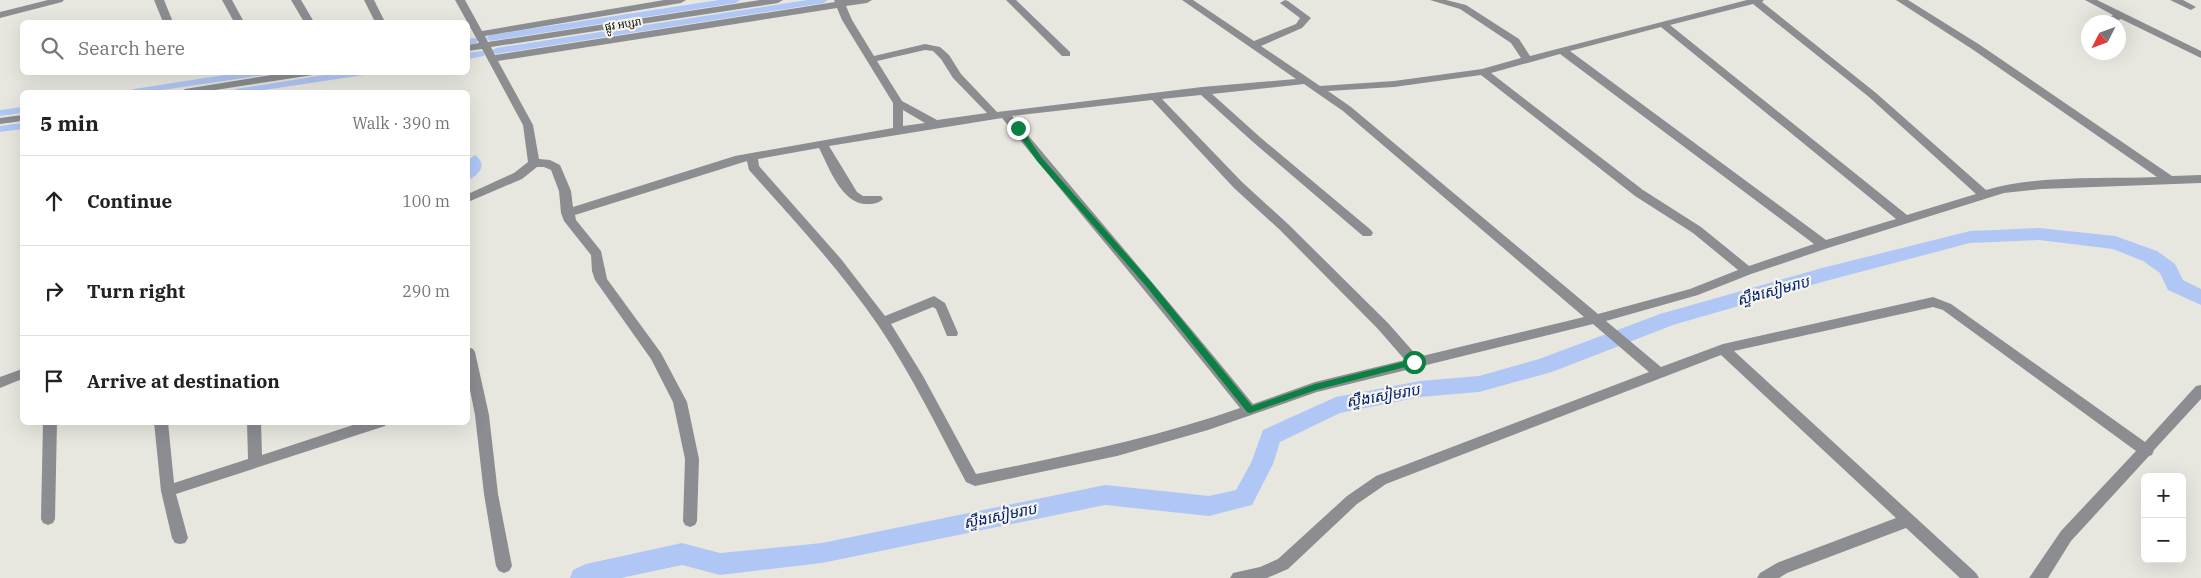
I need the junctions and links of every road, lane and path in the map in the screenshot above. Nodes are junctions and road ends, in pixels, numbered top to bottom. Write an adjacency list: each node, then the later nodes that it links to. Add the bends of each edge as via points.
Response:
1 (59, 0): 21 (street)
2 (159, 0): 24 (street)
3 (240, 0): 17 (street)
4 (296, 0): 26 (street)
5 (369, 0): 27 (street)
6 (460, 0): 29 (street)
7 (681, 0): 29 (street)
8 (778, 0): 31 (street, ផ្លូវ អប្សរា)
9 (867, 0): 18 (street)
10 (1011, 0): 34 (street)
11 (1187, 0): 30 (street)
12 (1435, 0): 38 (street, via 1463,7 1515,42)
13 (1901, 0): 56 (street, via 1976,47)
14 (2090, 0): 22 (street)
15 (2175, 0): 20 (street)
16 (1757, 1): 28 (street); 57 (street, via 1882,101)
17 (228, 2): 25 (street)
18 (840, 2): 36 (street); 37 (street, via 847,20)
19 (1285, 3): 30 (street, via 1306,18 1304,22)
20 (2191, 7)
21 (0, 14)
22 (2122, 15)
23 (2126, 17): 35 (street)
24 (167, 20)
25 (238, 20)
26 (308, 20)
27 (379, 20)
28 (1663, 24): 33 (street); 61 (street)
29 (480, 34): 31 (street)
30 (1254, 45): 41 (street)
31 (486, 46): 32 (street, ផ្លូវ អប្សរា); 36 (street)
32 (470, 48)
33 (1564, 51): 38 (street); 63 (street)
34 (1066, 54)
35 (2201, 55)
36 (491, 59): 54 (street, via 528,126)
37 (872, 59): 46 (street); 47 (street, via 925,47 936,49 957,76)
38 (1527, 60): 39 (street)
39 (1484, 72): 42 (street, via 1404,83); 64 (street, via 1639,193 1697,230)
40 (294, 75): 43 (street)
41 (1305, 81): 42 (street); 44 (street)
42 (1319, 89): 65 (street)
43 (198, 90)
44 (1202, 90): 45 (street); 62 (street)
45 (1155, 97): 47 (street); 70 (street, via 1238,186 1383,326)
46 (898, 102): 50 (street); 51 (street)
47 (999, 115): 50 (street); 75 (street, via 1148,284)
48 (20, 118): 49 (street)
49 (0, 121)
50 (934, 124): 51 (street)
51 (898, 130): 52 (street)
52 (822, 144): 53 (street); 59 (street, via 855,197)
53 (752, 156): 60 (street); 66 (street, via 753,167 813,234)
54 (534, 163): 58 (street, via 518,176); 60 (street, via 546,162 556,168 565,191)
55 (2201, 179): 56 (street)
56 (2171, 181): 57 (street, via 2017,186)
57 (1985, 196): 61 (street)
58 (470, 197)
59 (877, 199)
60 (567, 213): 85 (street, via 576,230 597,254 600,280 656,356 680,402 692,459)
61 (1905, 220): 63 (street)
62 (1367, 233)
63 (1824, 245): 64 (street)
64 (1747, 271): 65 (street, via 1694,292)
65 (1600, 321): 70 (street); 71 (street)
66 (883, 322): 67 (street, via 934,301 941,306); 75 (street, via 975,480 1117,450)
67 (952, 333)
68 (1723, 348): 71 (street); 80 (street, via 1937,303); 84 (street)
69 (470, 361): 87 (street, via 482,415)
70 (1414, 362): 75 (street, via 1315,387)
71 (1654, 368): 89 (street, via 1381,480 1352,500 1283,564)
72 (20, 375): 73 (street)
73 (0, 383)
74 (2198, 399): 80 (street)
75 (1250, 410)
76 (50, 425): 83 (street)
77 (161, 425): 82 (street)
78 (254, 425): 81 (street)
79 (371, 425): 81 (street)
80 (2147, 451): 88 (street, via 2066,536)
81 (255, 463): 82 (street)
82 (168, 491): 86 (street)
83 (48, 519)
84 (1909, 520): 90 (street, via 1782,568); 91 (street)
85 (690, 521)
86 (180, 538)
87 (504, 566)
88 (2041, 577)
89 (1238, 578)
90 (1766, 578)
91 (1971, 578)

